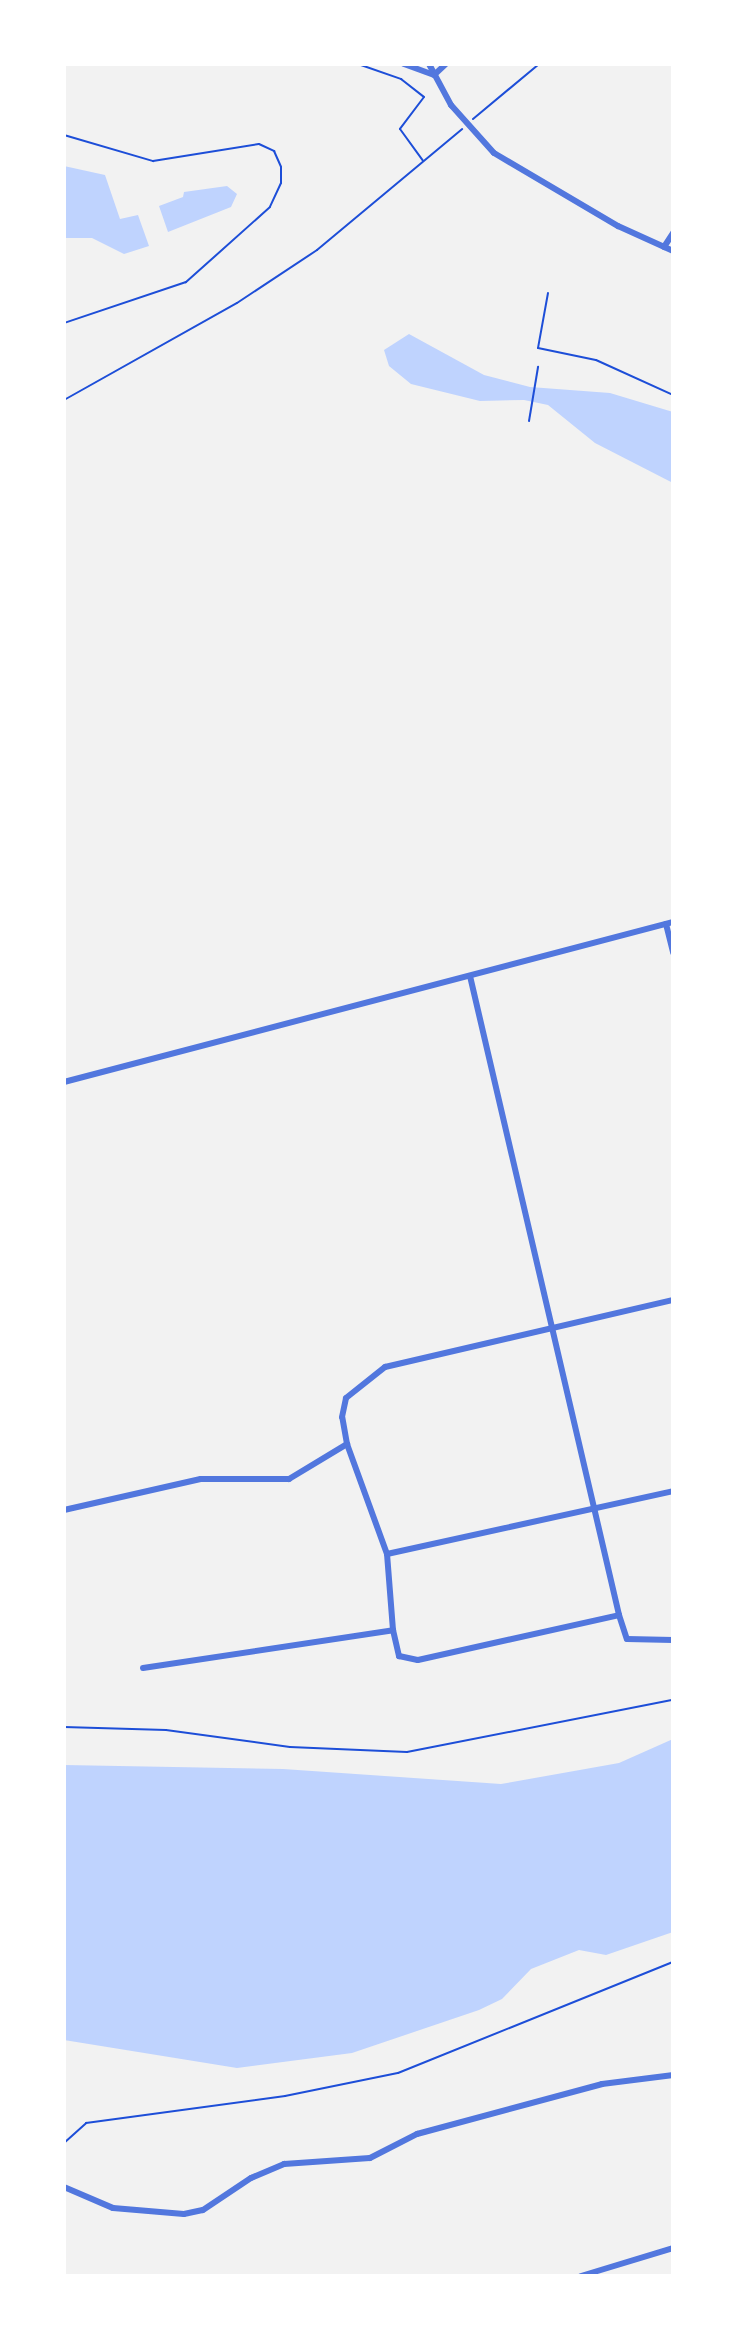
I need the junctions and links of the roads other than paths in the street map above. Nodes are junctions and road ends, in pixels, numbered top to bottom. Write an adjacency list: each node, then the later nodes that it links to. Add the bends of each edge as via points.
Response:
1 (404, 64): 5 (street)
2 (429, 64): 5 (street)
3 (438, 64): 5 (street)
4 (446, 64): 5 (street)
5 (434, 75): 7 (street, via 466,125 515,168)
6 (673, 233): 7 (street)
7 (664, 247): 8 (street)
8 (673, 251)
9 (670, 923): 10 (street); 11 (street)
10 (673, 953)
11 (470, 976): 12 (street); 14 (street)
12 (64, 1082)
13 (673, 1300): 14 (street)
14 (550, 1326): 15 (street, via 385,1367 346,1398 342,1417); 17 (street)
15 (347, 1444): 18 (street, via 289,1479 201,1479); 19 (street)
16 (673, 1491): 17 (street)
17 (594, 1509): 19 (street); 20 (street)
18 (64, 1510)
19 (387, 1554): 21 (street)
20 (619, 1615): 21 (street, via 418,1660 399,1656); 22 (street, via 627,1639)
21 (393, 1630): 23 (street)
22 (673, 1640)
23 (143, 1668)
24 (673, 2075): 25 (street, via 602,2084 431,2130 370,2158 284,2164 251,2178 203,2210 184,2214 113,2208)
25 (64, 2187)
26 (673, 2248): 27 (street)
27 (584, 2276)

